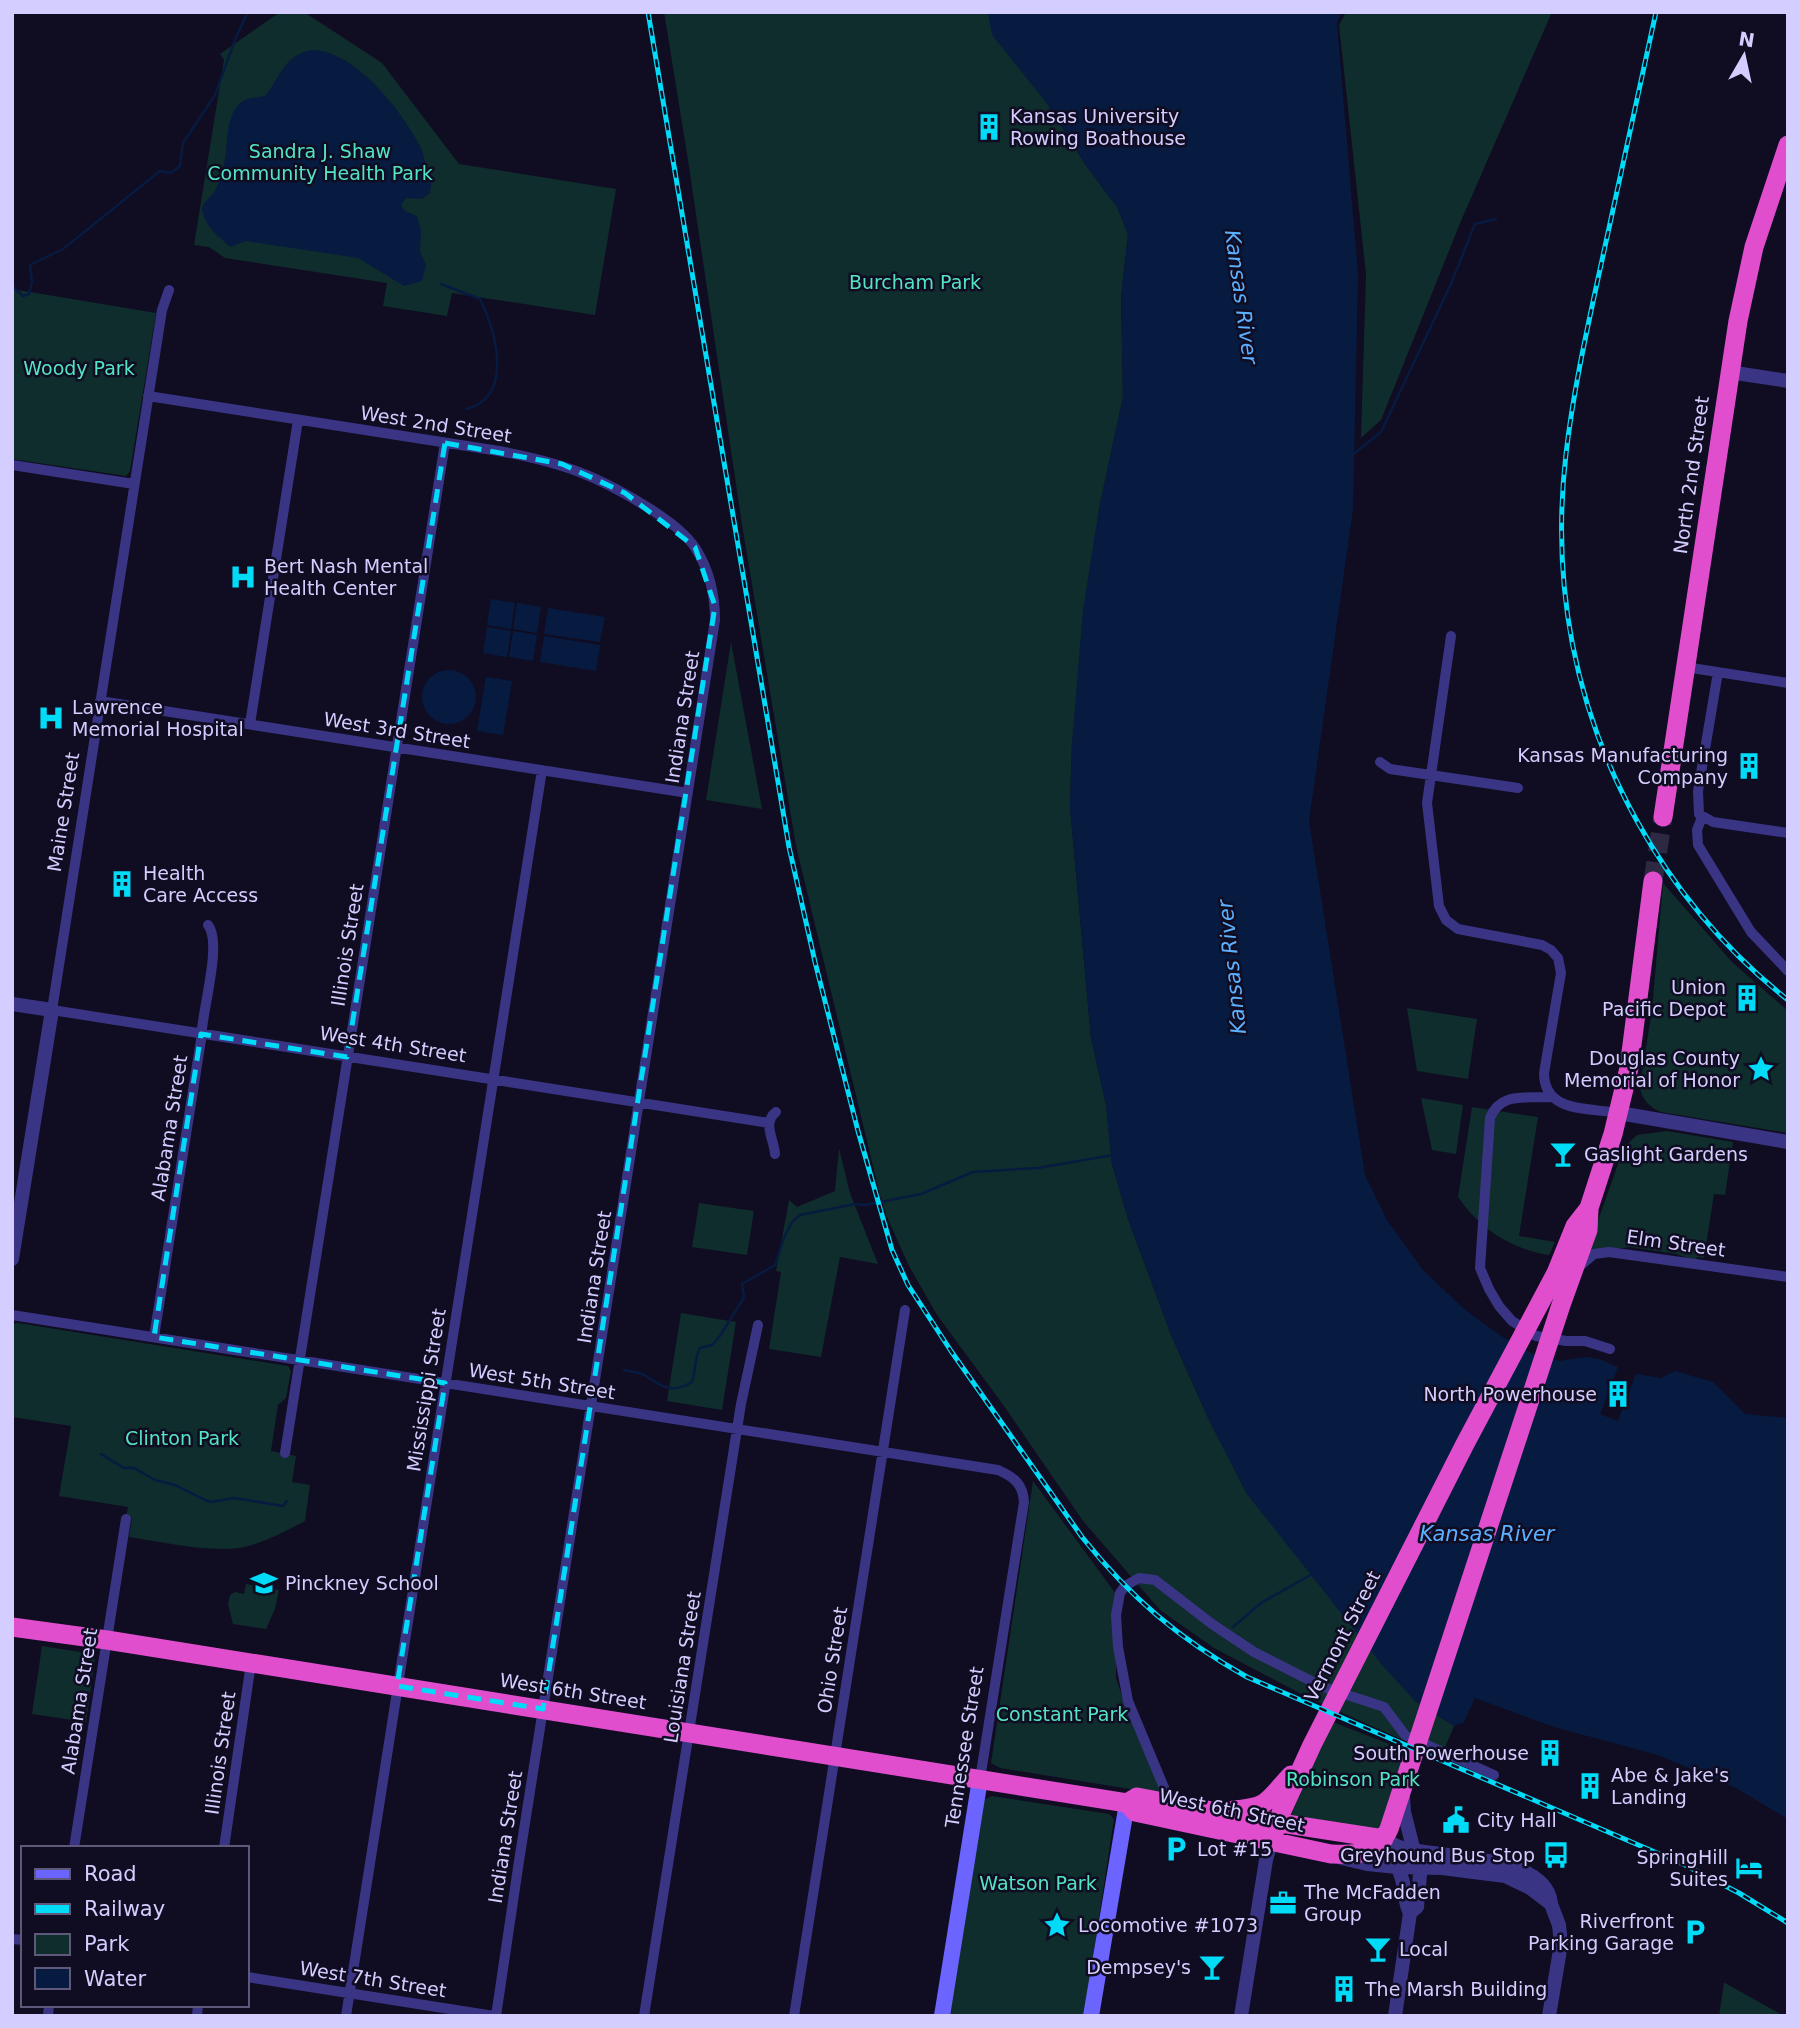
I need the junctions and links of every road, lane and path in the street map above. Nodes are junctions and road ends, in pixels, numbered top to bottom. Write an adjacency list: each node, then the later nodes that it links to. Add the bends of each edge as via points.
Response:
1 (1788, 145): 3 (highway, North 2nd Street, via 1754,247)
2 (169, 290): 5 (street, Maine Street)
3 (1729, 372): 4 (street); 12 (highway, North 2nd Street)
4 (1788, 382)
5 (148, 396): 6 (street, West 2nd Street); 9 (street, Maine Street)
6 (298, 420): 7 (street, West 2nd Street); 16 (street)
7 (445, 443): 10 (street, West 2nd Street, via 534,457 580,470 659,514); 17 (street, Illinois Street)
8 (12, 465): 9 (street)
9 (134, 484): 15 (street, Maine Street)
10 (695, 547): 22 (street, Indiana Street, via 711,584 715,620)
11 (1451, 636): 20 (street)
12 (1685, 667): 13 (street); 23 (highway, North 2nd Street)
13 (1718, 672): 14 (street); 24 (street, via 1697,797)
14 (1788, 683)
15 (100, 701): 16 (street, West 3rd Street); 30 (street, Maine Street)
16 (250, 724): 17 (street, West 3rd Street)
17 (396, 747): 19 (street, West 3rd Street); 32 (street, Illinois Street)
18 (1380, 762): 20 (street, via 1390,769)
19 (542, 770): 22 (street, West 3rd Street); 33 (street, Mississippi Street)
20 (1430, 775): 21 (street); 34 (street, via 1427,814 1443,916 1465,931 1542,945 1556,956 1561,973 1544,1073)
21 (1518, 788)
22 (688, 793): 35 (street, Indiana Street)
23 (1663, 817)
24 (1702, 817): 25 (street); 28 (street, via 1698,845 1751,932)
25 (1788, 833)
26 (1653, 881): 37 (highway, via 1636,1023)
27 (208, 925): 31 (street, Alabama Street, via 215,948)
28 (1788, 971)
29 (12, 1004): 30 (street, West 4th Street)
30 (52, 1010): 31 (street, West 4th Street); 42 (street, Maine Street)
31 (201, 1034): 32 (street, West 4th Street); 49 (street, Alabama Street)
32 (347, 1057): 33 (street, West 4th Street); 51 (street, Illinois Street)
33 (493, 1080): 35 (street, West 4th Street); 52 (street, Mississippi Street)
34 (1552, 1097): 37 (street, via 1561,1105); 50 (street, via 1505,1099 1495,1106 1490,1118 1480,1268 1511,1321 1536,1336 1585,1341)
35 (639, 1102): 38 (street, West 4th Street); 53 (street, Indiana Street)
36 (776, 1112): 38 (street)
37 (1619, 1113): 39 (street); 41 (highway)
38 (769, 1123): 40 (street)
39 (1788, 1142)
40 (775, 1154)
41 (1589, 1208): 44 (highway, via 1588,1230); 45 (highway, via 1575,1226)
42 (12, 1259)
43 (1788, 1277): 44 (street, Elm Street, via 1604,1252 1585,1260)
44 (1570, 1280): 45 (highway)
45 (1552, 1301): 65 (highway, Vermont Street, via 1465,1444); 69 (highway)
46 (905, 1310): 55 (street, Ohio Street)
47 (12, 1315): 49 (street, West 5th Street)
48 (758, 1325): 54 (street, Louisiana Street)
49 (154, 1337): 51 (street, West 5th Street)
50 (1610, 1349)
51 (300, 1360): 52 (street, West 5th Street); 56 (street, Illinois Street)
52 (445, 1383): 53 (street, West 5th Street); 62 (street, Mississippi Street)
53 (592, 1406): 54 (street, West 5th Street); 63 (street, Indiana Street)
54 (737, 1428): 55 (street, West 5th Street); 64 (street, Louisiana Street)
55 (883, 1451): 57 (street, West 5th Street, via 998,1470); 66 (street, Ohio Street)
56 (285, 1453)
57 (1020, 1486): 68 (street, Tennessee Street, via 1024,1502)
58 (126, 1519): 60 (street, Alabama Street)
59 (12, 1627): 60 (highway, West 6th Street)
60 (107, 1640): 61 (highway, West 6th Street); 76 (street, Alabama Street)
61 (251, 1663): 62 (highway, West 6th Street); 77 (street, Illinois Street)
62 (397, 1686): 63 (highway, West 6th Street); 85 (street, Mississippi Street)
63 (543, 1709): 64 (highway, West 6th Street); 87 (street, Indiana Street)
64 (689, 1732): 66 (highway, West 6th Street); 88 (street, Louisiana Street)
65 (1309, 1752): 72 (highway, via 1266,1804); 73 (highway, Vermont Street)
66 (835, 1756): 68 (highway, West 6th Street); 89 (street, Ohio Street)
67 (1494, 1775): 70 (street, via 1405,1735 1384,1707 1323,1687 1254,1652 1155,1580 1139,1578 1125,1586 1118,1602 1119,1657 1128,1701)
68 (980, 1779): 71 (highway, West 6th Street); 90 (main road, Tennessee Street)
69 (1404, 1784): 74 (highway); 78 (street, via 1404,1812)
70 (1170, 1802): 71 (highway, West 6th Street, via 1137,1797); 72 (highway, West 6th Street)
71 (1127, 1803): 75 (highway, West 6th Street, via 1135,1812); 91 (main road)
72 (1215, 1811): 73 (highway, West 6th Street)
73 (1278, 1823): 74 (highway, West 6th Street); 75 (highway, Vermont Street)
74 (1384, 1839): 78 (street, West 6th Street); 79 (highway, West 6th Street, via 1363,1854)
75 (1271, 1842): 79 (highway, West 6th Street); 92 (street, Vermont Street)
76 (74, 1846)
77 (224, 1846)
78 (1413, 1849): 81 (street); 82 (street, West 6th Street, via 1520,1869 1546,1889)
79 (1331, 1854): 80 (street, West 6th Street)
80 (1398, 1867): 81 (street, West 6th Street); 83 (street)
81 (1418, 1867): 82 (street, West 6th Street, via 1506,1876); 83 (street, via 1417,1907)
82 (1551, 1904): 94 (street, via 1560,1944)
83 (1410, 1913): 93 (street)
84 (248, 1977): 85 (street, West 7th Street)
85 (349, 1993): 86 (street, Mississippi Street); 87 (street, West 7th Street)
86 (346, 2016)
87 (495, 2016)
88 (644, 2016)
89 (794, 2016)
90 (942, 2016)
91 (1091, 2016)
92 (1241, 2016)
93 (1395, 2016)
94 (1549, 2016)

